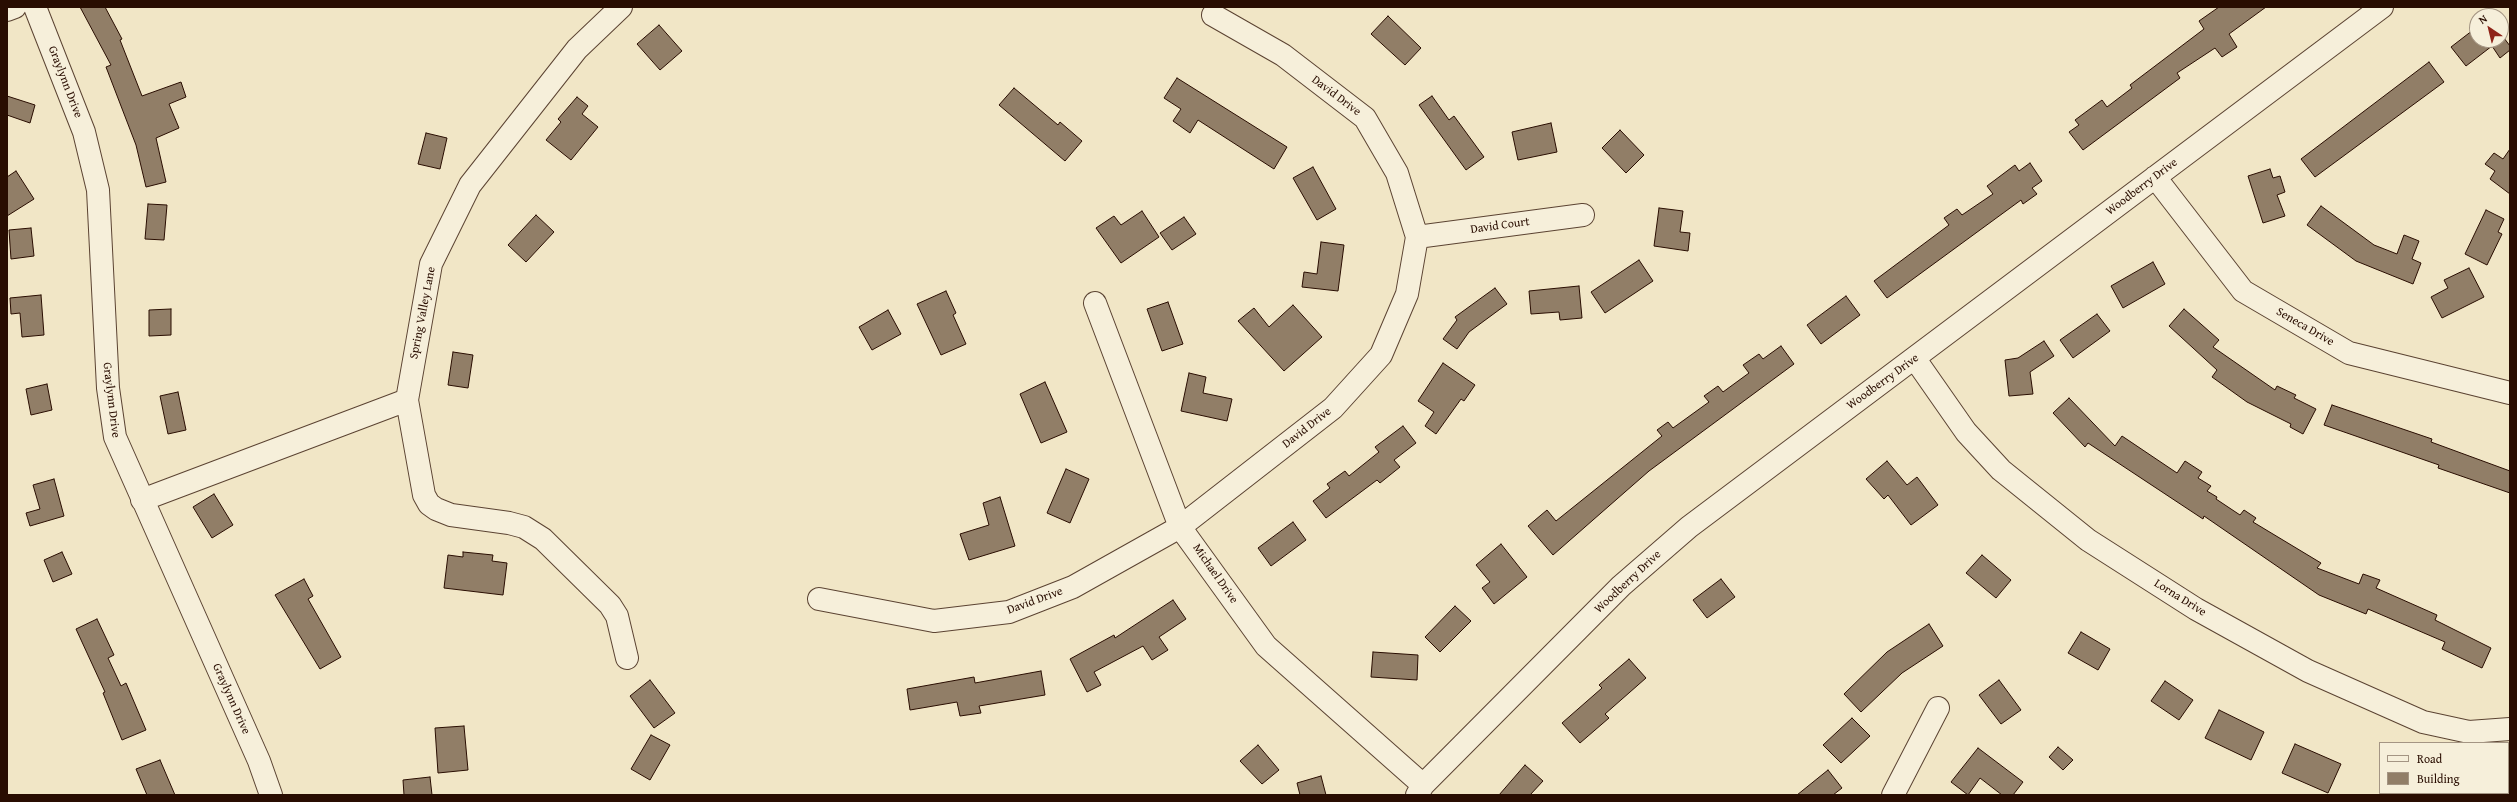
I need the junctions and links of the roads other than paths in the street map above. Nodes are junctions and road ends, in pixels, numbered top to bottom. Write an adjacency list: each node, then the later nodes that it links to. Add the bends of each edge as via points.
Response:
1 (15, 7): 5 (street)
2 (35, 7): 14 (street, Graylynn Drive, via 84,132 98,190 108,388 115,438)
3 (621, 7): 13 (street, Spring Valley Lane, via 577,49 470,185 431,264)
4 (2382, 7): 7 (street, Woodberry Drive)
5 (7, 10)
6 (1213, 15): 9 (street, David Drive, via 1282,55 1365,118 1397,173)
7 (2155, 177): 11 (street, Woodberry Drive); 12 (street, Seneca Drive, via 2243,291 2349,353)
8 (1583, 215): 9 (street, David Court)
9 (1417, 237): 15 (street, David Drive, via 1407,294 1381,355 1333,408)
10 (1095, 303): 15 (street, Michael Drive)
11 (1915, 359): 20 (street, Lorna Drive, via 1966,432 2001,470 2088,540 2196,609 2308,671 2423,722); 21 (street, Woodberry Drive, via 1689,528 1627,581)
12 (2509, 389)
13 (407, 400): 14 (street); 17 (street, via 424,495 429,504 451,515 524,527 543,539 610,605 617,616)
14 (142, 500): 22 (street, Graylynn Drive, via 259,761)
15 (1180, 527): 16 (street, David Drive, via 1073,587 1009,612 934,621); 21 (street, Michael Drive, via 1266,646)
16 (819, 599)
17 (627, 658)
18 (1938, 708): 23 (street)
19 (2510, 729): 20 (street, Lorna Drive)
20 (2468, 738)
21 (1420, 790)
22 (271, 795)
23 (1893, 795)

